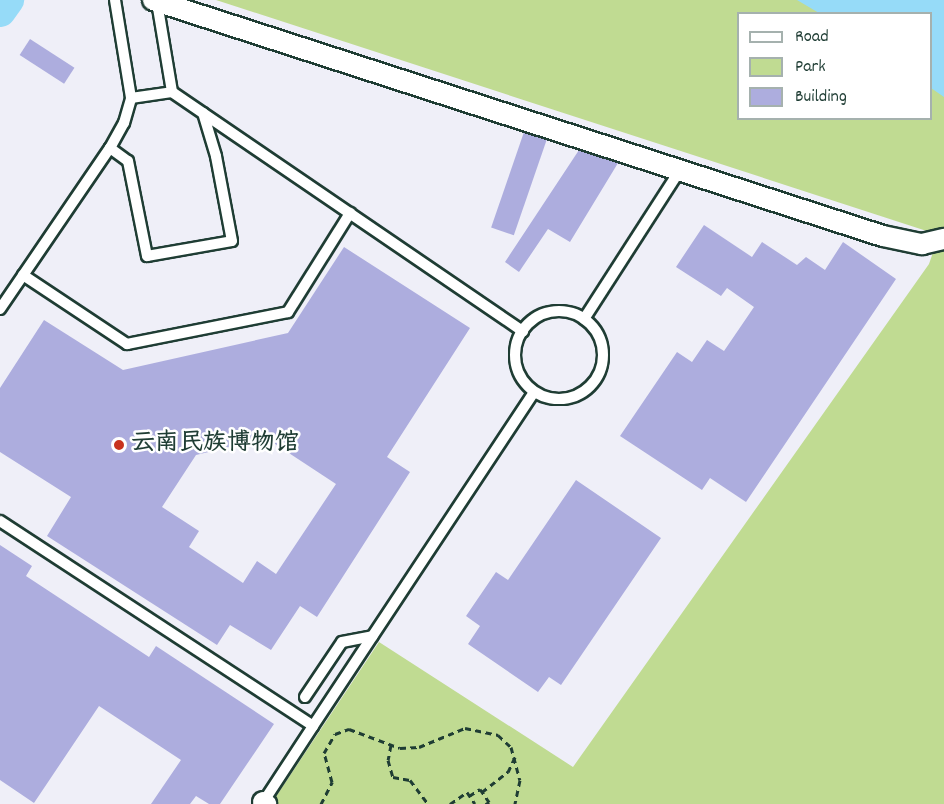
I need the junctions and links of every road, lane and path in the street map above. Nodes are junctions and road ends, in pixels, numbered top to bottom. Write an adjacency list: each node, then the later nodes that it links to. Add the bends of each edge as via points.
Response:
1 (115, 0): 4 (lane)
2 (155, 1): 3 (lane); 7 (street)
3 (172, 92): 4 (lane); 5 (lane)
4 (131, 98): 6 (lane, via 124,123)
5 (202, 113): 6 (lane, via 216,156 232,241 147,256 128,161); 8 (lane)
6 (110, 148): 10 (lane)
7 (680, 170): 9 (street, via 883,236 922,244); 12 (lane)
8 (350, 213): 10 (lane, via 288,312 127,344); 13 (lane)
9 (944, 239)
10 (23, 275): 11 (lane)
11 (0, 309)
12 (584, 319): 13 (lane, via 558,311 532,320); 14 (lane, via 602,344 600,374 579,395 564,400)
13 (523, 331): 14 (lane, via 515,357 524,383)
14 (534, 392): 16 (lane)
15 (0, 521): 18 (lane)
16 (372, 636): 17 (lane, via 342,642); 18 (lane)
17 (305, 697)
18 (313, 726): 23 (lane)
19 (391, 745): 20 (path, via 419,747 448,732 482,728 498,735); 24 (path, via 349,729 335,734 324,753 332,782); 25 (path, via 388,760 393,777 410,780)
20 (516, 755): 21 (path, via 508,772); 29 (path, via 520,780)
21 (482, 792): 22 (path, via 480,789); 28 (path, via 489,802)
22 (469, 796): 26 (path, via 466,792); 27 (path)
23 (264, 803)
24 (321, 804)
25 (428, 804)
26 (450, 804)
27 (475, 804)
28 (486, 804)
29 (515, 804)

